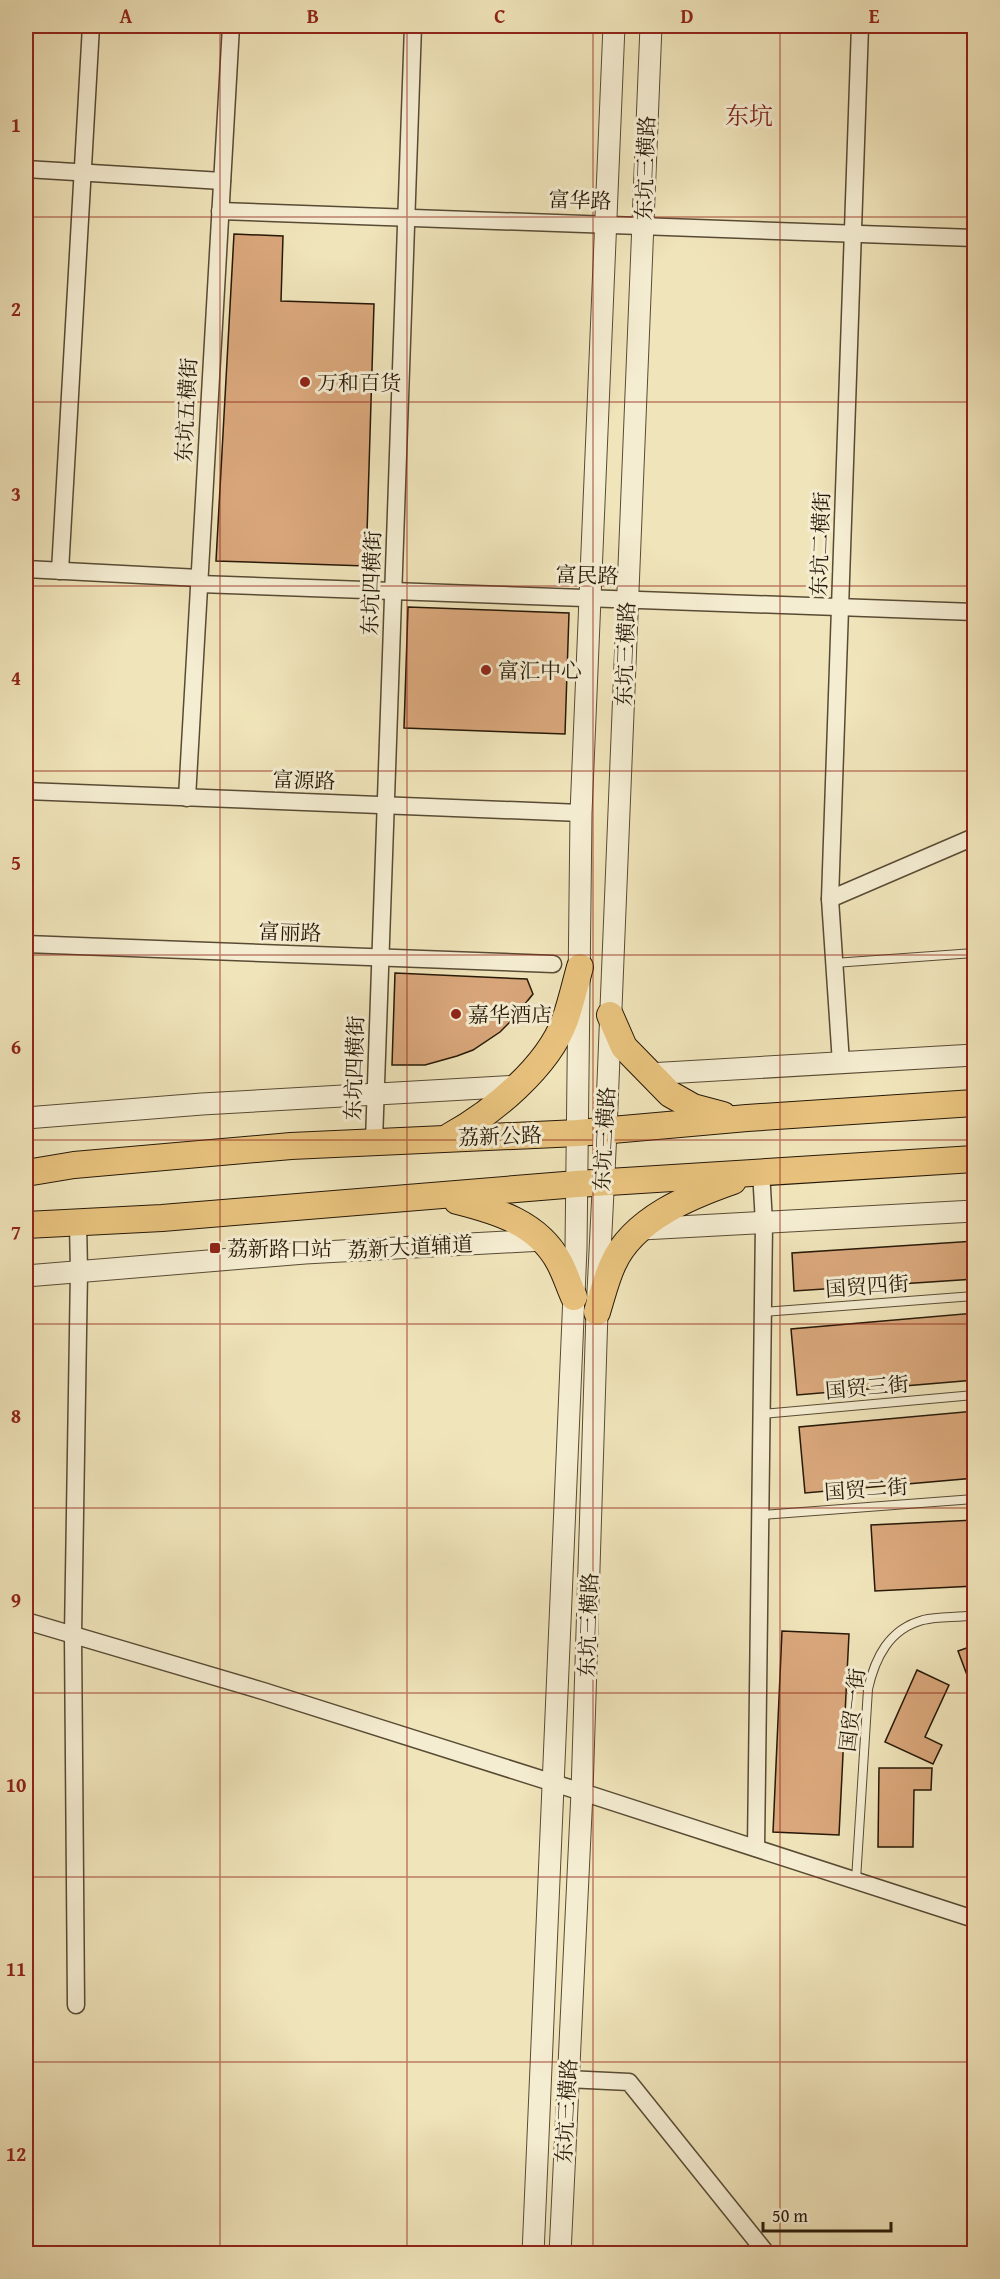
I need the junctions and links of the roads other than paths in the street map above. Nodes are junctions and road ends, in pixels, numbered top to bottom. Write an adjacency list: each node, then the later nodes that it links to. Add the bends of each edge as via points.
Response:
1 (91, 26): 8 (street)
2 (231, 26): 9 (street, 东坑五横街)
3 (413, 26): 11 (street, 东坑四横街)
4 (614, 26): 12 (street, 东坑三横路)
5 (651, 26): 13 (street, 东坑三横路)
6 (860, 26): 14 (street, 东坑二横街)
7 (26, 169): 8 (street)
8 (83, 173): 9 (street); 17 (street)
9 (222, 181): 10 (street, 东坑五横街)
10 (220, 211): 11 (street, 富华路); 18 (street, 东坑五横街)
11 (406, 217): 12 (street, 富华路); 19 (street, 东坑四横街)
12 (605, 224): 13 (street, 富华路); 20 (street, 东坑三横路)
13 (643, 225): 14 (street, 富华路); 21 (street, 东坑三横路)
14 (853, 233): 15 (street, 富华路); 22 (street, 东坑二横街)
15 (975, 238)
16 (26, 569): 17 (street, 富民路)
17 (60, 571): 18 (street, 富民路)
18 (199, 581): 19 (street, 富民路); 25 (street, 东坑五横街)
19 (393, 591): 20 (street, 富民路); 26 (street, 东坑四横街)
20 (590, 598): 21 (street, 富民路); 27 (street, 东坑三横路)
21 (627, 599): 22 (street, 富民路); 36 (street, 东坑三横路)
22 (840, 607): 23 (street, 富民路); 29 (street, 东坑二横街)
23 (975, 612)
24 (26, 791): 25 (street, 富源路)
25 (187, 798): 26 (street, 富源路)
26 (386, 806): 27 (street, 富源路); 32 (street, 东坑四横街)
27 (581, 813): 35 (street, 东坑三横路)
28 (975, 837): 29 (street)
29 (830, 898): 33 (street, 东坑二横街)
30 (26, 944): 32 (street, 富丽路)
31 (975, 953): 33 (lane)
32 (380, 958): 34 (street, 富丽路); 41 (street, 东坑四横街)
33 (834, 963): 38 (street, 东坑二横街)
34 (553, 964)
35 (580, 967): 40 (main road, via 564,1022 549,1050); 46 (street, 东坑三横路)
36 (610, 1015): 39 (main road, via 624,1047); 45 (street, 东坑三横路)
37 (975, 1055): 38 (street)
38 (841, 1063): 39 (street)
39 (648, 1074): 44 (main road, via 670,1094 693,1107)
40 (518, 1086): 41 (street); 47 (main road, via 488,1112)
41 (376, 1095): 43 (street); 48 (street, 东坑四横街)
42 (975, 1103): 44 (main road, 荔新公路)
43 (26, 1118)
44 (738, 1119): 45 (main road, 荔新公路)
45 (606, 1131): 46 (main road, 荔新公路); 52 (street, 东坑三横路)
46 (578, 1133): 47 (main road, 荔新公路); 52 (street, 东坑三横路)
47 (447, 1138): 48 (main road, 荔新公路)
48 (374, 1141): 51 (main road, 荔新公路, via 159,1156)
49 (975, 1159): 50 (main road)
50 (761, 1171): 52 (main road); 56 (street); 58 (main road, via 685,1200)
51 (26, 1173)
52 (589, 1183): 53 (main road); 63 (street, 东坑三横路); 64 (street, 东坑三横路)
53 (436, 1196): 55 (main road); 59 (main road, via 514,1219)
54 (975, 1211): 56 (street)
55 (78, 1223): 57 (main road); 60 (street)
56 (764, 1223): 58 (street); 65 (street)
57 (26, 1225)
58 (642, 1228): 64 (main road, via 627,1240 613,1263)
59 (543, 1240): 60 (street, 荔新大道辅道); 63 (main road, via 559,1262)
60 (79, 1271): 61 (street, 荔新大道辅道); 72 (street)
61 (26, 1276)
62 (975, 1296): 65 (lane, 国贸四街)
63 (574, 1297): 73 (street, 东坑三横路)
64 (597, 1312): 74 (street, 东坑三横路)
65 (763, 1312): 67 (street)
66 (975, 1395): 67 (lane, 国贸三街)
67 (762, 1414): 69 (street)
68 (975, 1499): 69 (lane, 国贸二街)
69 (761, 1515): 75 (street)
70 (975, 1615): 76 (lane, 国贸一街, via 922,1620 901,1630 884,1646 873,1666 868,1689)
71 (26, 1621): 72 (street)
72 (73, 1635): 73 (street); 78 (street)
73 (552, 1783): 74 (street); 80 (street, 东坑三横路)
74 (582, 1791): 75 (street); 79 (street, 东坑三横路)
75 (756, 1848): 76 (street)
76 (856, 1880): 77 (street)
77 (975, 1919)
78 (76, 2005)
79 (567, 2079): 81 (street, 东坑三横路); 82 (street, via 629,2082)
80 (532, 2253)
81 (560, 2253)
82 (767, 2253)

